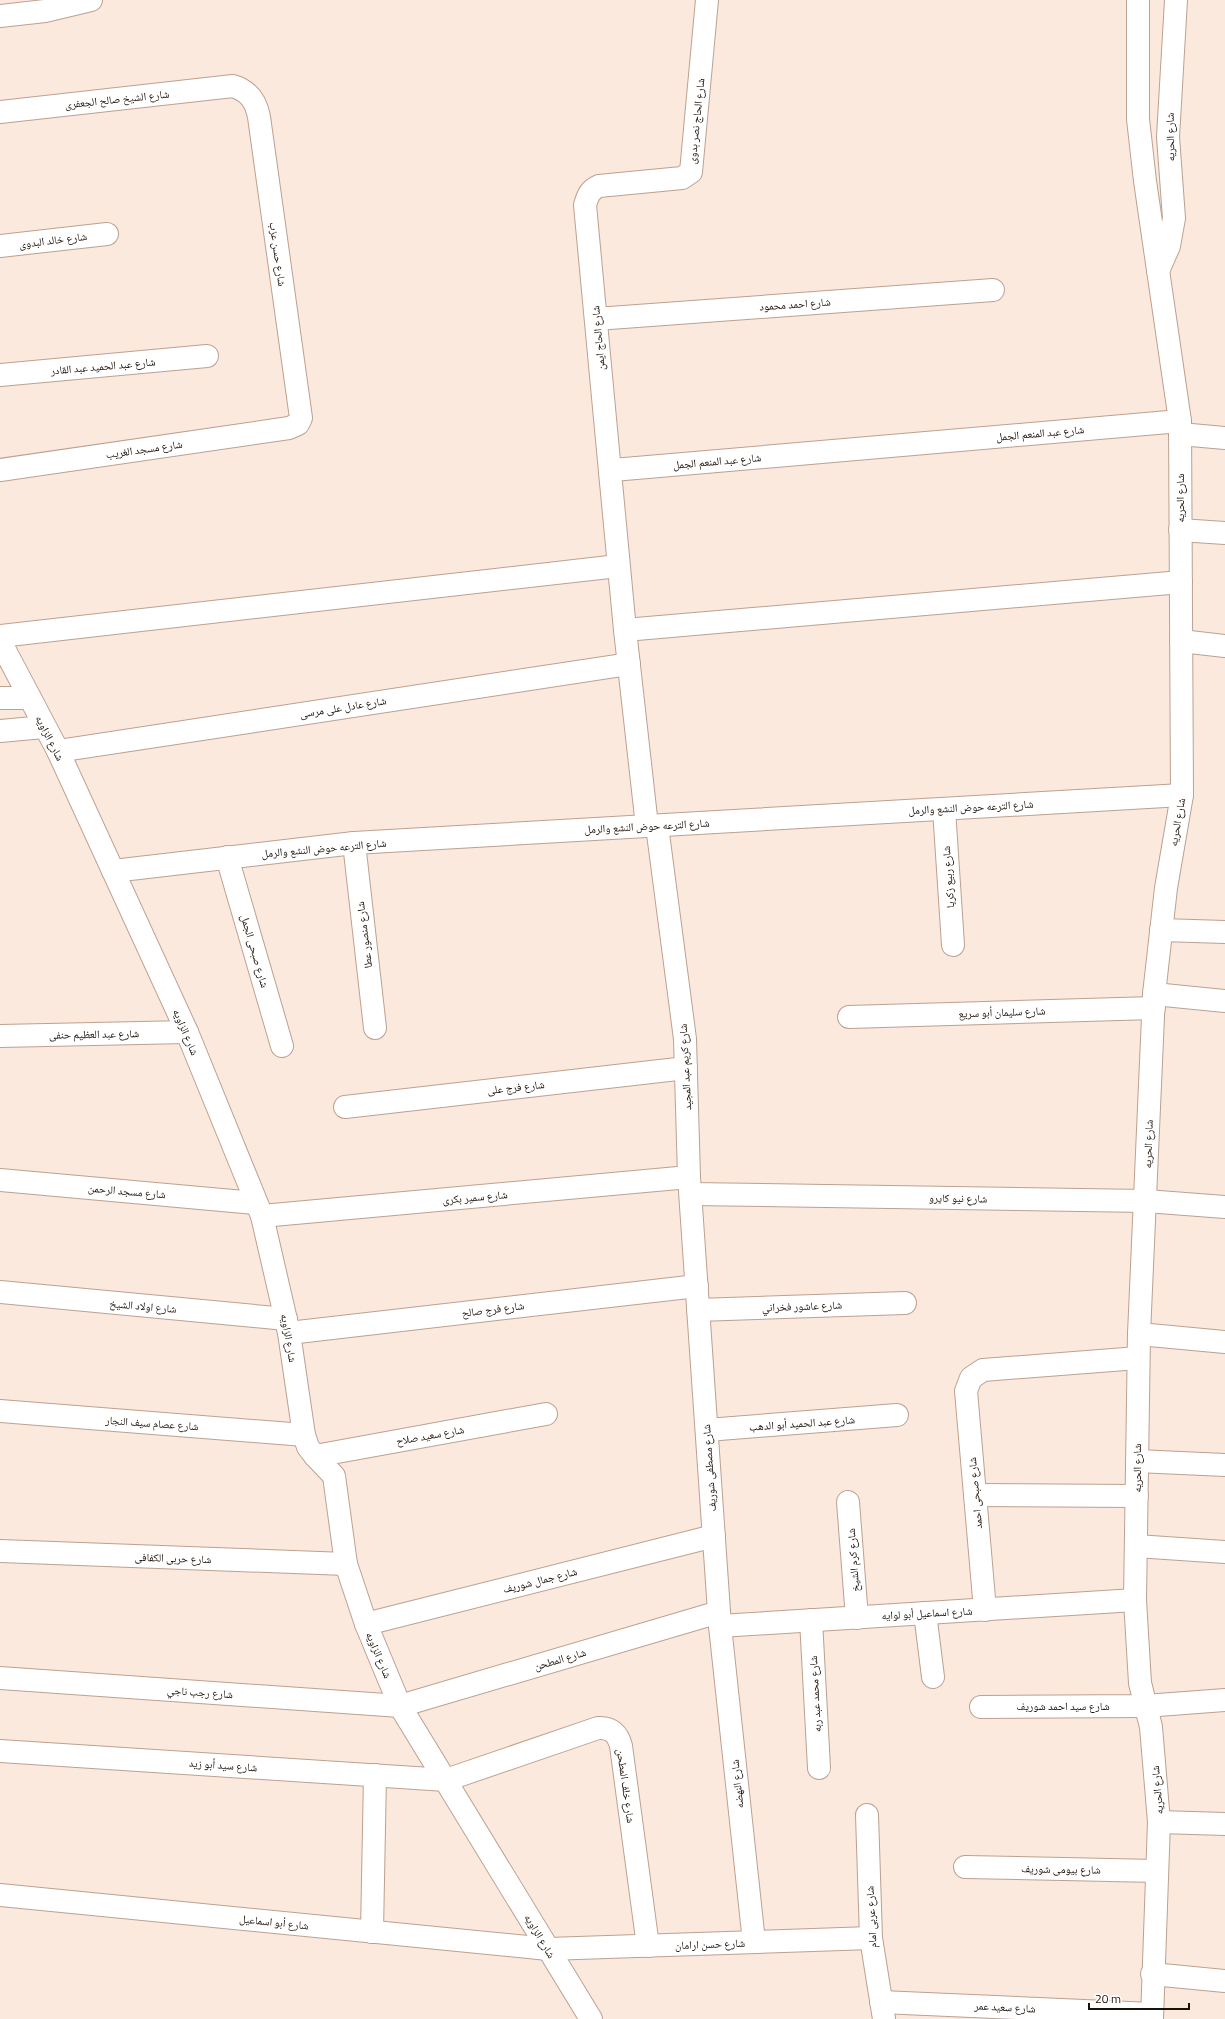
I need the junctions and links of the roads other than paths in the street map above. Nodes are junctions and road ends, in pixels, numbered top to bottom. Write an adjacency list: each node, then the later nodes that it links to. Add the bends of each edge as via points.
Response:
1 (91, 0): 5 (street, via 45,11)
2 (707, 0): 8 (street, شارع الحاج نصر بدوى, via 690,172 682,178 599,186 588,194)
3 (1138, 0): 11 (street, شارع الحريه, via 1138,119)
4 (1176, 0): 11 (street, شارع الحريه, via 1168,138 1174,218 1169,246)
5 (2, 11)
6 (233, 86): 7 (street, شارع الشيخ صالح الجعفرى); 16 (street, شارع حسن عزب, via 243,89 254,100 259,117 300,413 298,424)
7 (0, 112)
8 (585, 204): 13 (street, شارع الحاج ايمن)
9 (106, 234): 10 (street, شارع خالد البدوى)
10 (0, 246)
11 (1158, 271): 17 (street, شارع الحريه)
12 (993, 290): 13 (street, شارع احمد محمود)
13 (596, 319): 20 (street, شارع الحاج ايمن)
14 (207, 356): 15 (street, شارع عبد الحميد عبد القادر)
15 (0, 375)
16 (289, 428): 19 (street, شارع مسجد الغريب)
17 (1180, 428): 18 (street, شارع عبد المنعم الجمل); 20 (street, شارع عبد المنعم الجمل); 21 (street, شارع الحريه)
18 (1225, 438)
19 (0, 470)
20 (610, 472): 23 (street)
21 (1180, 530): 22 (street); 24 (street, شارع الحريه)
22 (1225, 533)
23 (618, 566): 25 (street); 26 (street)
24 (1181, 582): 25 (street); 28 (street, شارع الحريه)
25 (625, 630): 30 (street)
26 (0, 636)
27 (0, 641): 32 (street, شارع الزاويه)
28 (1181, 641): 29 (street); 36 (street, شارع الحريه)
29 (1225, 646)
30 (629, 664): 35 (street, شارع عادل على مرسى); 38 (street)
31 (0, 698): 32 (street)
32 (30, 698): 33 (street, شارع الزاويه)
33 (44, 727): 34 (street); 35 (street, شارع الزاويه)
34 (0, 731)
35 (58, 751): 41 (street, شارع الزاويه)
36 (1182, 795): 37 (street, شارع الترعه حوض النشع والرمل); 42 (street, شارع الحريه, via 1174,833)
37 (944, 809): 38 (street, شارع الترعه حوض النشع والرمل); 44 (street, شارع ربيع زكريا)
38 (652, 826): 39 (street, شارع الترعه حوض النشع والرمل); 52 (street, شارع كريم عبد المجيد, via 680,994 686,1039)
39 (354, 843): 40 (street, شارع الترعه حوض النشع والرمل); 48 (street, شارع منصور عطا)
40 (227, 857): 41 (street, شارع الترعه حوض النشع والرمل); 51 (street, شارع صبحى الجمل)
41 (114, 871): 49 (street, شارع الزاويه)
42 (1161, 930): 43 (street); 45 (street, شارع الحريه)
43 (1225, 932)
44 (953, 945)
45 (1154, 1001): 46 (street, شارع سليمان أبو سريع); 47 (street, شارع سليمان أبو سريع); 56 (street, شارع الحريه)
46 (1225, 1002)
47 (849, 1017)
48 (375, 1028)
49 (187, 1032): 50 (street, شارع عبد العظيم حنفى); 58 (street, شارع الزاويه)
50 (0, 1036)
51 (282, 1046)
52 (686, 1068): 53 (street, شارع فرج على); 55 (street, شارع كريم عبد المجيد)
53 (345, 1107)
54 (0, 1180): 58 (street, شارع مسجد الرحمن)
55 (690, 1186): 56 (street, شارع نيو كايرو); 58 (street, شارع سمير بكرى); 59 (street, شارع كريم عبد المجيد)
56 (1146, 1201): 57 (street, شارع نيو كايرو); 64 (street, شارع الحريه)
57 (1225, 1207)
58 (258, 1209): 63 (street, شارع الزاويه)
59 (697, 1286): 62 (street, شارع كريم عبد المجيد); 63 (street, شارع فرج صالح)
60 (0, 1292): 63 (street, شارع اولاد الشيخ)
61 (905, 1303): 62 (street, شارع عاشور فخراني)
62 (698, 1310): 70 (street, شارع مصطفى شوريف)
63 (288, 1326): 71 (street, شارع الزاويه)
64 (1138, 1334): 65 (street); 66 (street, شارع الحريه)
65 (1225, 1342)
66 (1138, 1358): 73 (street, شارع الحريه); 75 (street, شارع صبحى احمد, via 983,1370 971,1378 966,1391)
67 (0, 1411): 71 (street, شارع عصام سيف النجار)
68 (546, 1414): 72 (street, شارع سعيد صلاح)
69 (897, 1415): 70 (street, شارع عبد الحميد أبو الدهب)
70 (707, 1430): 78 (street, شارع مصطفى شوريف)
71 (304, 1435): 72 (street, شارع الزاويه)
72 (314, 1456): 82 (street, شارع الزاويه, via 334,1476)
73 (1137, 1461): 74 (street); 76 (street, شارع الحريه)
74 (1225, 1465)
75 (975, 1496): 76 (street); 84 (street, شارع صبحى احمد)
76 (1137, 1496): 79 (street, شارع الحريه)
77 (848, 1502): 86 (street, شارع كرم الشيخ)
78 (714, 1536): 87 (street, شارع مصطفى شوريف); 89 (street, شارع جمال شوريف)
79 (1136, 1546): 81 (street); 83 (street, شارع الحريه)
80 (0, 1552): 82 (street, شارع حربى الكفافى)
81 (1225, 1552)
82 (346, 1564): 89 (street, شارع الزاويه)
83 (1135, 1600): 84 (street, شارع اسماعيل أبو لوايه); 94 (street, شارع الحريه, via 1140,1683)
84 (985, 1610): 85 (street, شارع اسماعيل أبو لوايه)
85 (925, 1613): 86 (street, شارع اسماعيل أبو لوايه); 90 (street)
86 (857, 1618): 88 (street, شارع اسماعيل أبو لوايه)
87 (719, 1619): 88 (street, شارع اسماعيل أبو لوايه); 93 (street, شارع المطحن); 108 (street, شارع النهضه)
88 (811, 1620): 97 (street, شارع محمد عبد ربه)
89 (366, 1624): 93 (street, شارع الزاويه)
90 (933, 1677)
91 (0, 1678): 93 (street, شارع رجب ناجي)
92 (1225, 1700): 94 (street, شارع سيد احمد شوريف)
93 (400, 1706): 99 (street, شارع الزاويه)
94 (1145, 1706): 95 (street, شارع سيد احمد شوريف); 101 (street, شارع الحريه, via 1152,1727)
95 (981, 1707)
96 (0, 1751): 98 (street, شارع سيد أبو زيد)
97 (819, 1768)
98 (375, 1775): 99 (street, شارع سيد أبو زيد); 106 (street)
99 (446, 1780): 109 (street, شارع خلف المطحن, via 598,1728 611,1730 621,1746); 110 (street, شارع الزاويه)
100 (867, 1814): 107 (street, شارع عربى امام)
101 (1159, 1822): 102 (street); 104 (street, شارع الحريه)
102 (1225, 1824)
103 (966, 1867): 104 (street, شارع بيومى شوريف)
104 (1157, 1872): 111 (street, شارع الحريه)
105 (0, 1895): 106 (street, شارع أبو اسماعيل)
106 (372, 1932): 110 (street, شارع أبو اسماعيل)
107 (871, 1938): 108 (street, شارع حسن ارامان); 113 (street, شارع عربى امام)
108 (754, 1942): 109 (street, شارع حسن ارامان)
109 (648, 1946): 110 (street, شارع حسن ارامان)
110 (548, 1949): 115 (street, شارع الزاويه)
111 (1152, 1974): 112 (street); 114 (street, شارع الحريه)
112 (1225, 1981)
113 (882, 2010): 114 (street, شارع سعيد عمر)
114 (1152, 2016)
115 (591, 2019)

